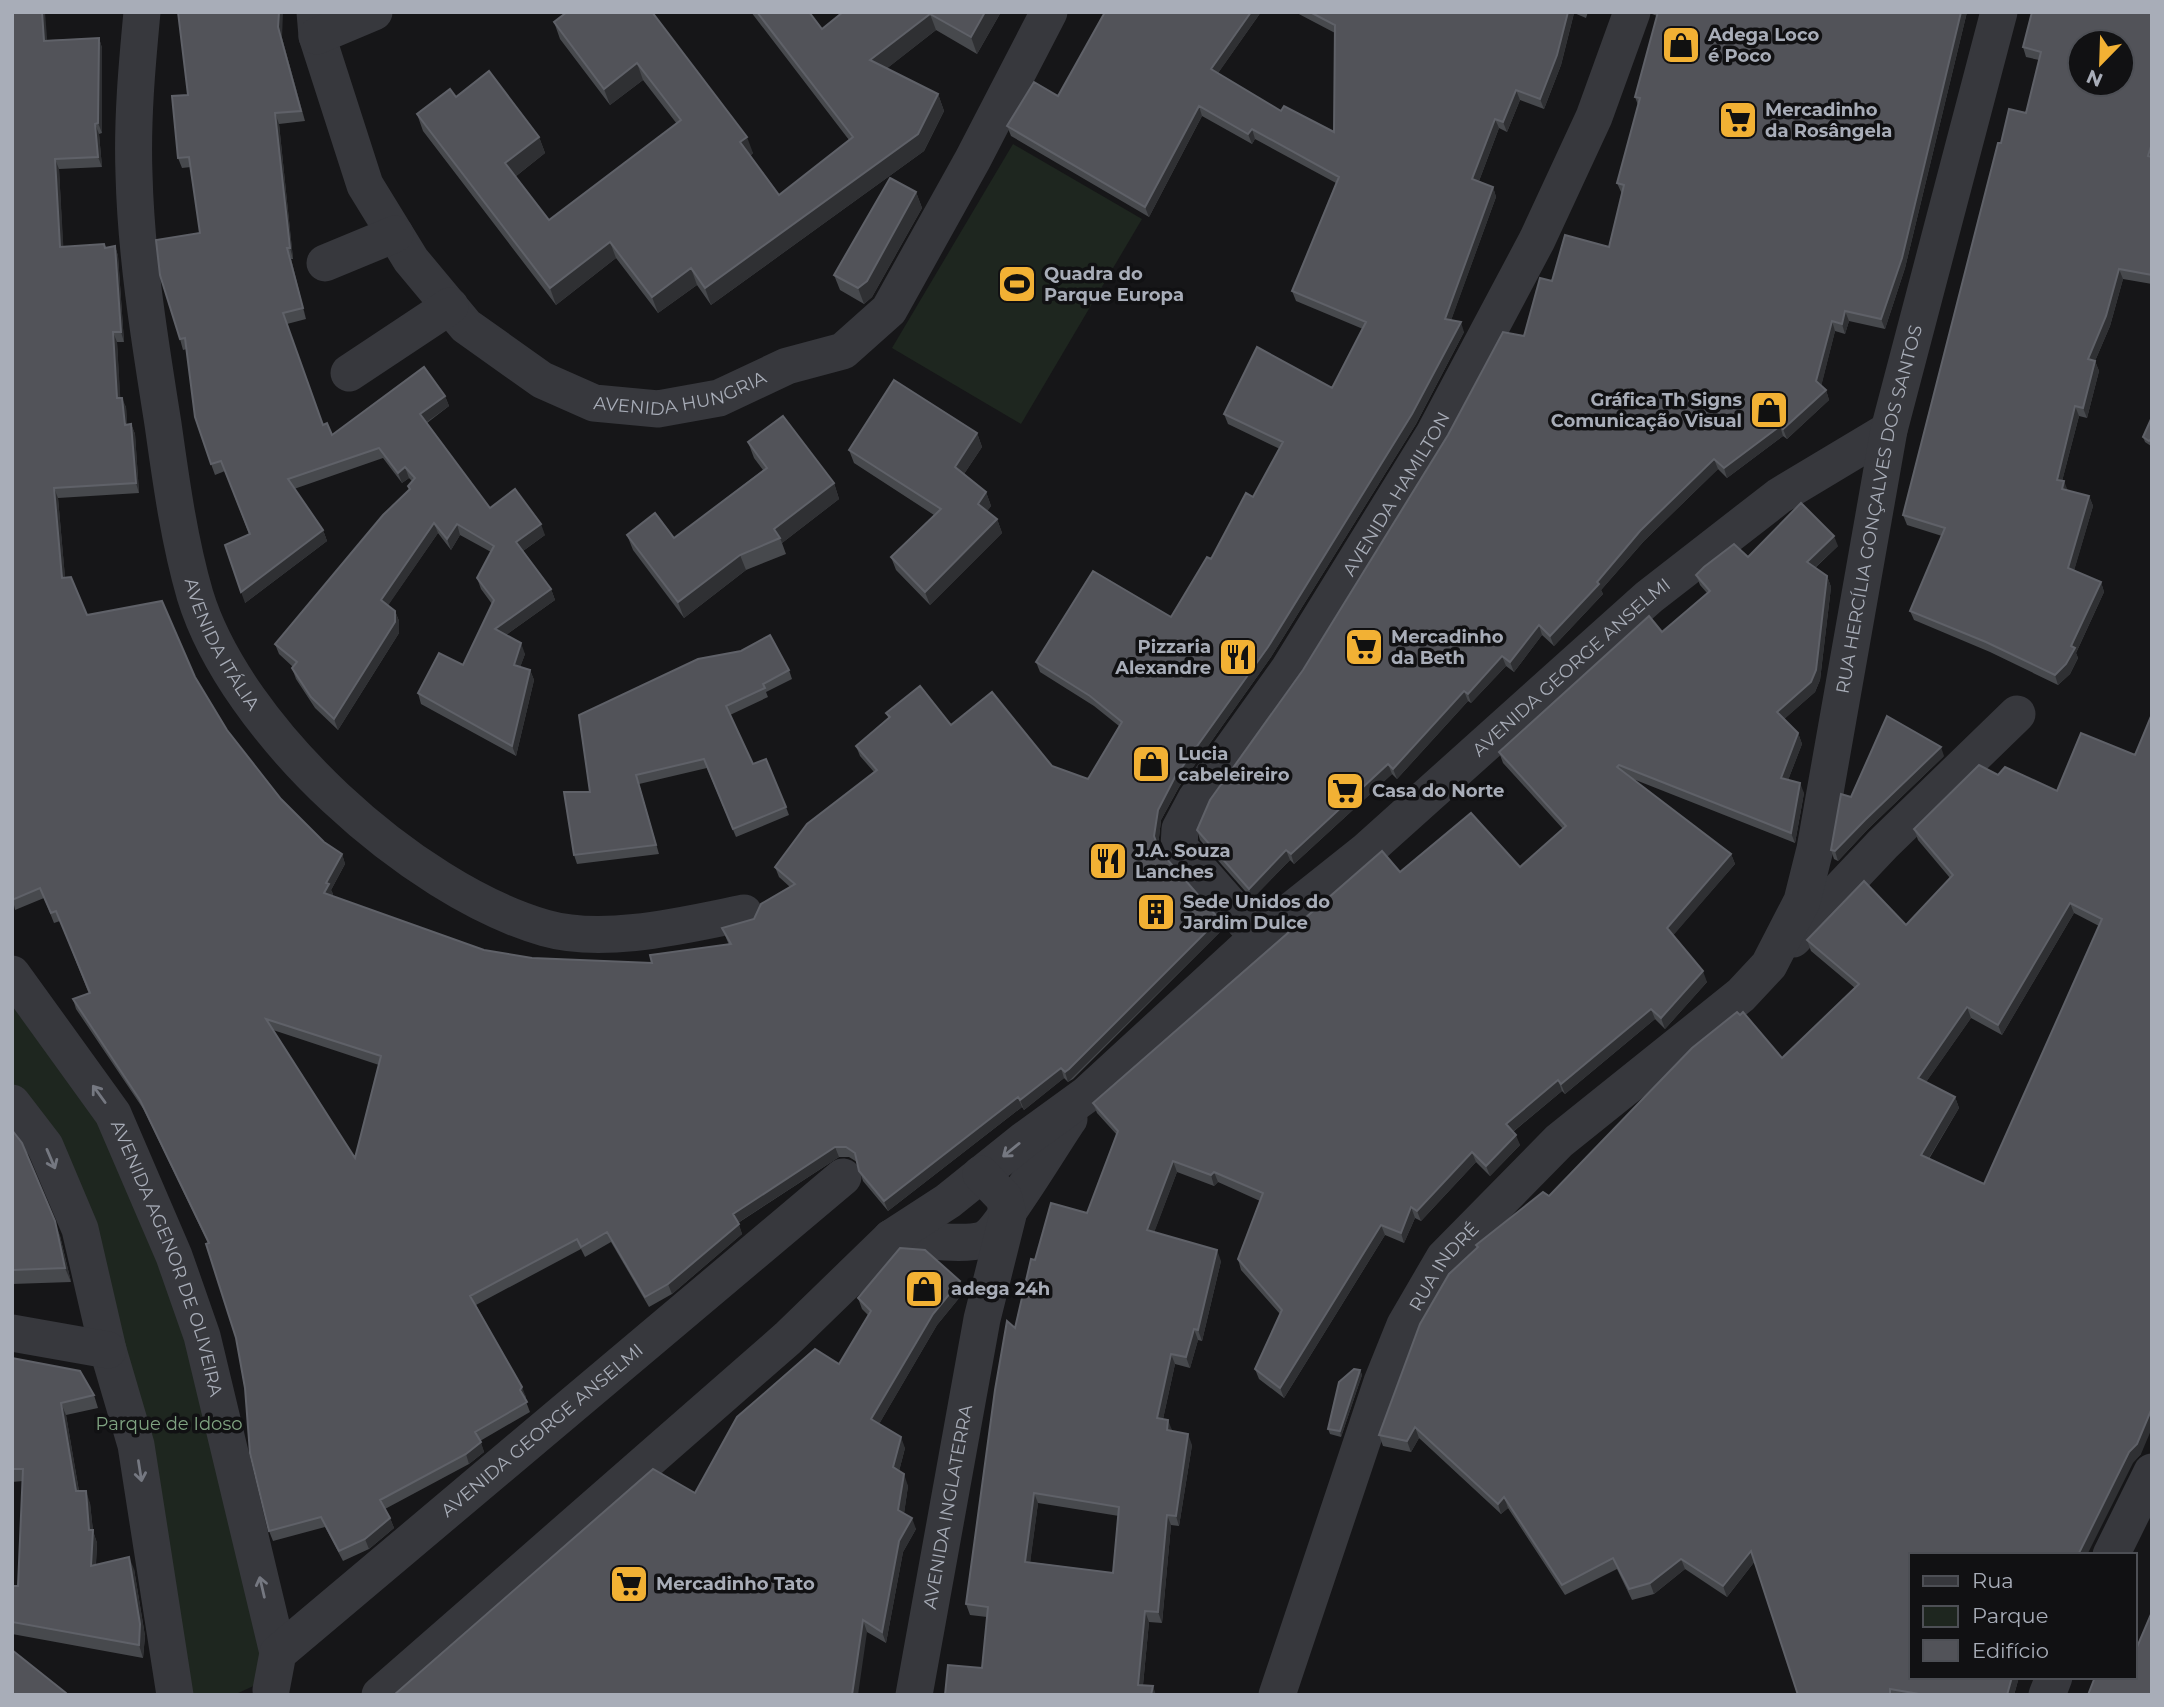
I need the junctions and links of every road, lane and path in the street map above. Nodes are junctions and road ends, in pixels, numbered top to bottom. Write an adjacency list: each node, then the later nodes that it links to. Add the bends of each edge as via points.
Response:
1 (142, 12): 13 (street, AVENIDA ITÁLIA, via 134,174 149,335 173,490 196,597 224,660 276,736 360,822 474,900 548,929 607,933 666,930)
2 (374, 12): 6 (street, AVENIDA HUNGRIA)
3 (1049, 12): 9 (street, AVENIDA HUNGRIA, via 889,310 843,351 787,366 719,398 658,409 594,403 542,380 466,326)
4 (1632, 12): 14 (street, AVENIDA HAMILTON, via 1594,117 1543,228 1434,434 1289,669 1196,799 1180,829 1179,847)
5 (1999, 12): 11 (street, RUA HERCÍLIA GONÇALVES DOS SANTOS)
6 (316, 24): 7 (street, AVENIDA HUNGRIA, via 365,185)
7 (395, 234): 8 (street); 9 (street, AVENIDA HUNGRIA)
8 (326, 263)
9 (450, 306): 10 (street)
10 (349, 373)
11 (1889, 430): 14 (street, AVENIDA GEORGE ANSELMI, via 1779,496 1649,597 1366,851); 15 (street, RUA HERCÍLIA GONÇALVES DOS SANTOS, via 1815,849 1802,901)
12 (2017, 713): 15 (street)
13 (744, 913)
14 (1258, 937): 18 (street, AVENIDA GEORGE ANSELMI)
15 (1769, 965): 17 (street, RUA HERCÍLIA GONÇALVES DOS SANTOS)
16 (12, 974): 31 (street, AVENIDA AGENOR DE OLIVEIRA, one-way to 16, via 202,1336 174,1256 113,1114)
17 (1741, 995): 36 (street, RUA INDRÉ, via 1559,1141 1444,1258 1405,1325 1382,1381)
18 (1086, 1096): 20 (street, AVENIDA GEORGE ANSELMI, one-way to 20); 23 (street, AVENIDA GEORGE ANSELMI)
19 (12, 1103): 28 (street, one-way to 28, via 46,1146 80,1229)
20 (981, 1174): 22 (street, AVENIDA GEORGE ANSELMI); 23 (street, via 1004,1198)
21 (843, 1177): 31 (street, AVENIDA GEORGE ANSELMI)
22 (948, 1201): 24 (street, AVENIDA GEORGE ANSELMI); 25 (street, AVENIDA INGLATERRA, via 947,1216)
23 (1008, 1215): 25 (street, AVENIDA GEORGE ANSELMI, via 986,1239); 26 (street, AVENIDA INGLATERRA)
24 (891, 1238): 25 (street, AVENIDA GEORGE ANSELMI); 34 (street, AVENIDA GEORGE ANSELMI, via 788,1338)
25 (955, 1241): 26 (street, AVENIDA INGLATERRA)
26 (982, 1319): 35 (street, AVENIDA INGLATERRA)
27 (12, 1333): 28 (street)
28 (108, 1350): 33 (street, one-way to 33, via 136,1445)
29 (2152, 1472): 30 (street)
30 (2112, 1553)
31 (278, 1653): 32 (street)
32 (268, 1693)
33 (175, 1695)
34 (380, 1695)
35 (914, 1695)
36 (1277, 1695)

